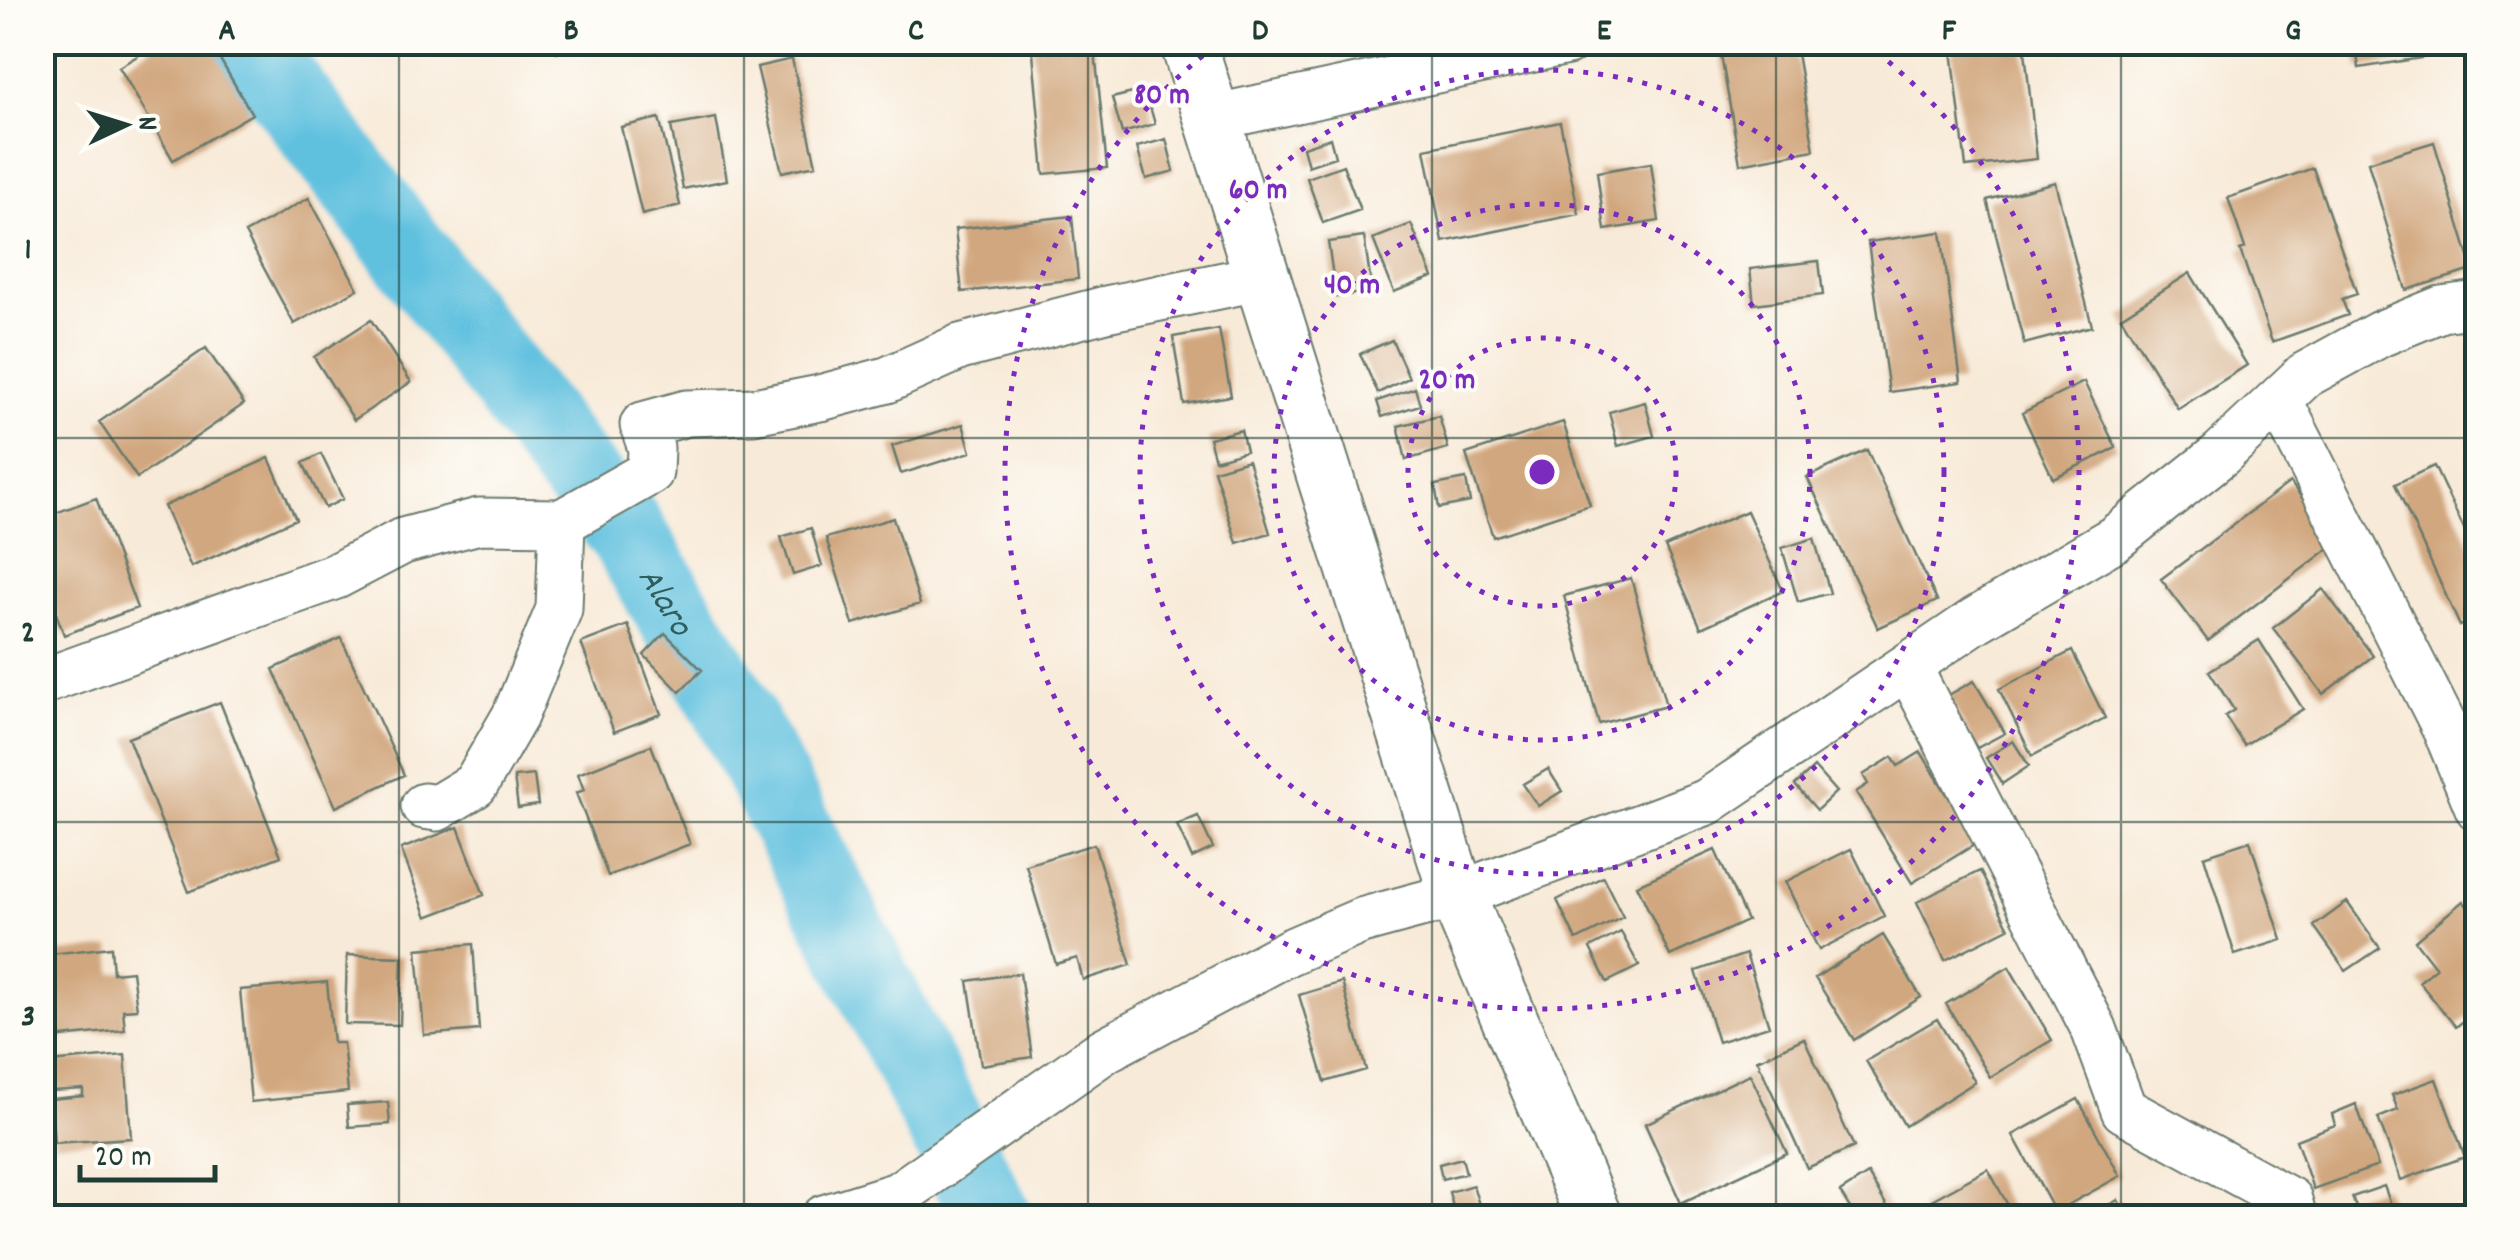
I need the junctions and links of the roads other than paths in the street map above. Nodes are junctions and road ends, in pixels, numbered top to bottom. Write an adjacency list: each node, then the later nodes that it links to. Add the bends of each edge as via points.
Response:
1 (1188, 42): 3 (street)
2 (1566, 42): 3 (street)
3 (1212, 118): 4 (street)
4 (1262, 277): 7 (street, via 960,347 887,380 820,398 643,424 650,472); 12 (street)
5 (2478, 304): 6 (street, via 2441,309 2380,334 2305,375)
6 (2279, 400): 8 (street, via 2114,539); 11 (street, via 2445,728)
7 (562, 522): 9 (street, via 480,521 403,541 336,576); 10 (street, via 559,608 515,716 475,784 437,808)
8 (1908, 666): 12 (street, via 1707,802); 15 (street, via 2094,1029 2124,1110 2288,1200)
9 (42, 682)
10 (424, 806)
11 (2478, 808)
12 (1458, 896): 13 (street, via 1361,921 1289,952 1105,1050 898,1195); 14 (street)
13 (824, 1218)
14 (1594, 1218)
15 (2294, 1218)

